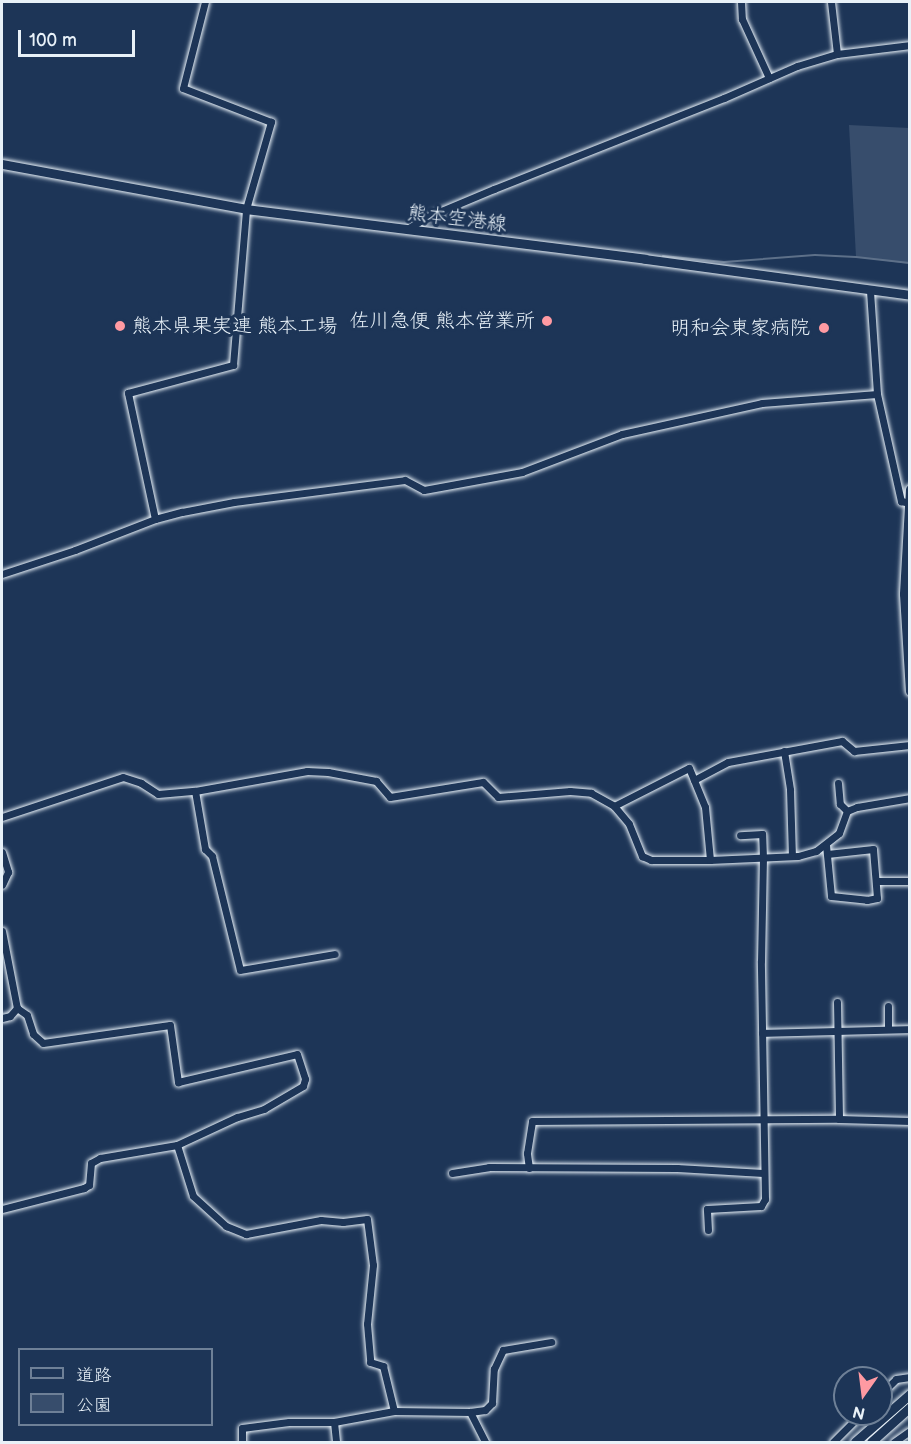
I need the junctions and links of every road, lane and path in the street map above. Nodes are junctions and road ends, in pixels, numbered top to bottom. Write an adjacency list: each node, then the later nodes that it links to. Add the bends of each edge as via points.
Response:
1 (205, 2): 8 (street, via 183,88 271,122)
2 (741, 2): 6 (street, via 742,19)
3 (831, 2): 5 (street)
4 (909, 45): 5 (street)
5 (837, 54): 6 (street)
6 (769, 78): 9 (street, via 427,217)
7 (2, 164): 8 (main road, 熊本空港線)
8 (246, 209): 9 (main road, 熊本空港線); 15 (street, via 233,365 128,393)
9 (404, 231): 10 (main road, 熊本空港線, via 645,259)
10 (870, 291): 11 (main road, 熊本空港線); 12 (street)
11 (909, 295)
12 (877, 394): 14 (street, via 901,501); 15 (street, via 762,403 622,434 522,472 424,490 405,480 234,502)
13 (909, 489): 14 (main road)
14 (909, 502): 17 (main road, via 904,594)
15 (155, 519): 16 (street)
16 (2, 574)
17 (909, 690)
18 (909, 745): 19 (street, via 854,751 842,741)
19 (784, 751): 20 (street, via 728,762); 31 (street, via 790,790)
20 (694, 780): 24 (street, via 689,768); 33 (street, via 705,807)
21 (838, 783): 25 (street, via 840,804)
22 (195, 791): 24 (street, via 307,771 376,781 390,796 483,782 498,796 570,791 591,793); 26 (street, via 158,794 123,777); 38 (street, via 205,849 212,856 240,970)
23 (909, 798): 25 (street)
24 (614, 806): 33 (street, via 629,824 642,856 651,860)
25 (847, 811): 28 (street, via 838,833)
26 (2, 817)
27 (740, 835): 32 (street, via 762,834)
28 (826, 845): 30 (street); 31 (street)
29 (2, 852): 36 (street, via 8,872)
30 (827, 854): 34 (street, via 873,849); 34 (street, via 831,896 877,898)
31 (792, 856): 32 (street)
32 (763, 858): 33 (street); 46 (street)
33 (710, 860)
34 (876, 881): 35 (street)
35 (909, 881)
36 (2, 885)
37 (2, 931): 41 (street)
38 (335, 954)
39 (837, 1002): 43 (street)
40 (888, 1006): 44 (street)
41 (17, 1008): 42 (street); 50 (street, via 27,1015 33,1034 43,1043 170,1024 178,1082 297,1054 305,1079 303,1086 264,1109)
42 (2, 1018)
43 (836, 1029): 44 (street); 46 (street); 48 (street)
44 (888, 1029): 45 (street)
45 (909, 1029)
46 (762, 1033): 47 (street)
47 (763, 1119): 48 (street); 51 (street, via 532,1121); 53 (street)
48 (838, 1119): 49 (street)
49 (909, 1121)
50 (177, 1145): 54 (street, via 100,1158 91,1163 89,1185 84,1188); 61 (street, via 193,1196 226,1226 246,1234 321,1220 367,1219 373,1265 367,1324 369,1362 383,1366)
51 (529, 1168): 52 (street, via 489,1167); 53 (street, via 676,1168)
52 (452, 1173)
53 (763, 1173): 55 (street, via 765,1199 761,1206 707,1209)
54 (2, 1209)
55 (708, 1230)
56 (551, 1342): 62 (street, via 502,1350 494,1369 492,1403 485,1410)
57 (909, 1377): 58 (street)
58 (893, 1382)
59 (909, 1394): 70 (main road)
60 (909, 1407): 71 (main road)
61 (394, 1411): 62 (street); 63 (street)
62 (470, 1412): 68 (street)
63 (334, 1422): 66 (street, via 242,1428); 67 (street)
64 (849, 1426): 69 (street)
65 (909, 1430): 72 (street)
66 (242, 1443)
67 (336, 1443)
68 (485, 1443)
69 (833, 1443)
70 (855, 1443)
71 (871, 1443)
72 (894, 1443)

